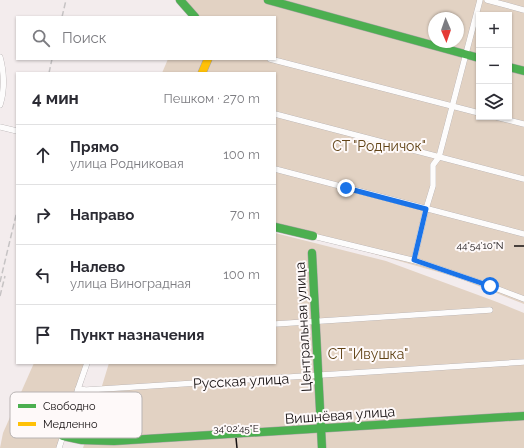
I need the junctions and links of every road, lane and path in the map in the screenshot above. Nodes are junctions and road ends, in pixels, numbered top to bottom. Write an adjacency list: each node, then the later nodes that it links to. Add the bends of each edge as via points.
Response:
1 (180, 0): 6 (street)
2 (268, 0): 7 (street)
3 (480, 0): 7 (street)
4 (487, 0): 5 (street)
5 (524, 10)
6 (194, 16)
7 (466, 54): 9 (street); 16 (street)
8 (0, 57): 15 (street, via 3,94)
9 (476, 57)
10 (208, 60): 14 (street)
11 (274, 60): 16 (street)
12 (512, 68): 13 (street)
13 (524, 71)
14 (202, 72)
15 (0, 105)
16 (452, 106): 17 (street); 23 (street)
17 (476, 112)
18 (276, 114): 23 (street)
19 (508, 120): 20 (street)
20 (524, 124)
21 (0, 127): 22 (street)
22 (16, 131)
23 (439, 157): 25 (street); 26 (street, via 433,165 433,186)
24 (276, 169): 26 (street)
25 (524, 179)
26 (426, 209): 28 (street); 31 (street)
27 (276, 227): 29 (street)
28 (524, 234)
29 (313, 236): 31 (street)
30 (312, 254): 34 (street, Центральная улица)
31 (414, 260): 32 (street)
32 (524, 299)
33 (490, 310): 34 (street)
34 (316, 322): 35 (street); 38 (street, Центральная улица)
35 (276, 324)
36 (524, 362): 38 (street, Русская улица)
37 (87, 364): 39 (street)
38 (319, 376): 39 (street, Русская улица); 42 (street, Центральная улица)
39 (78, 389): 40 (street)
40 (77, 392)
41 (524, 416): 42 (street, Вишнёвая улица)
42 (321, 429): 44 (street, Вишнёвая улица, via 114,441); 46 (street, Центральная улица)
43 (62, 438): 45 (street)
44 (72, 438)
45 (59, 448)
46 (322, 448)

